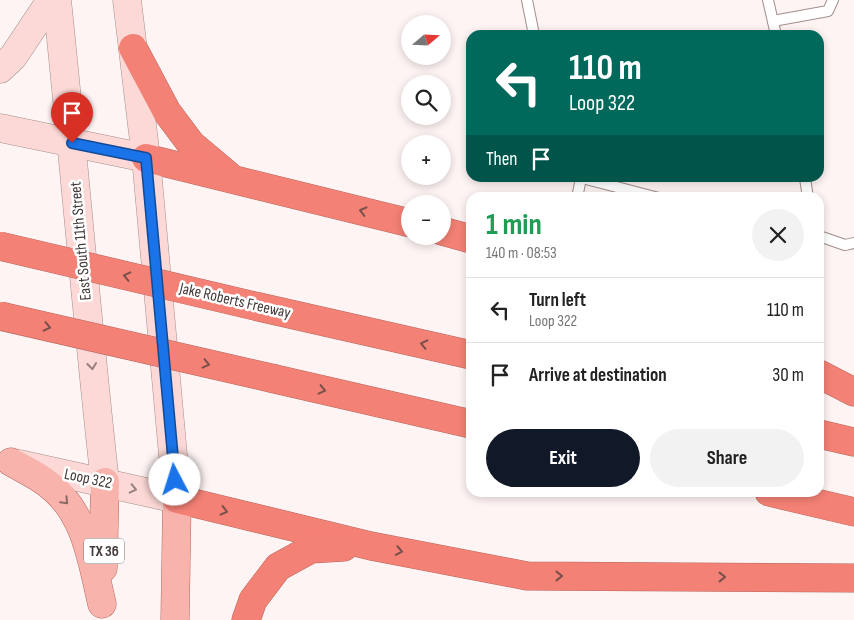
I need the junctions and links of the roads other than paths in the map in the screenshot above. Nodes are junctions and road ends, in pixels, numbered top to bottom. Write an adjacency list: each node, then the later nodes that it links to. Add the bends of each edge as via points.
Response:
1 (51, 0): 11 (main road, via 13,57)
2 (57, 0): 13 (main road, East South 11th Street / TX 36)
3 (127, 0): 10 (main road)
4 (527, 0): 8 (lane)
5 (768, 0): 7 (lane)
6 (834, 0): 7 (lane, via 828,11)
7 (773, 21): 9 (lane)
8 (533, 30)
9 (775, 30)
10 (133, 48): 14 (main road); 15 (highway, via 167,112 191,144)
11 (0, 69)
12 (0, 128): 13 (main road)
13 (72, 143): 14 (main road); 32 (main road, East South 11th Street / TX 36, one-way to 32)
14 (146, 158): 15 (highway); 34 (main road)
15 (231, 178): 18 (highway, one-way to 15)
16 (597, 182): 17 (lane)
17 (636, 192)
18 (401, 221)
19 (451, 233): 20 (highway)
20 (466, 238)
21 (824, 238): 22 (lane, via 844,245)
22 (854, 243)
23 (0, 246): 25 (highway, Jake Roberts Freeway, one-way to 23, bridge)
24 (0, 316): 28 (highway, one-way to 28, bridge)
25 (466, 354)
26 (824, 377): 27 (highway)
27 (854, 392)
28 (466, 423)
29 (824, 435): 30 (highway)
30 (854, 442)
31 (6, 461): 32 (main road, Loop 322); 38 (main road, one-way to 38, via 49,484 71,507 87,539)
32 (105, 482): 34 (main road, Loop 322, one-way to 34); 38 (main road, TX 36)
33 (790, 497): 35 (highway)
34 (177, 499): 36 (highway, one-way to 36); 39 (main road)
35 (854, 512)
36 (371, 546): 37 (highway, one-way to 37, via 527,576); 40 (highway, via 311,549 278,567 252,600)
37 (854, 578)
38 (102, 612)
39 (175, 620)
40 (246, 620)

